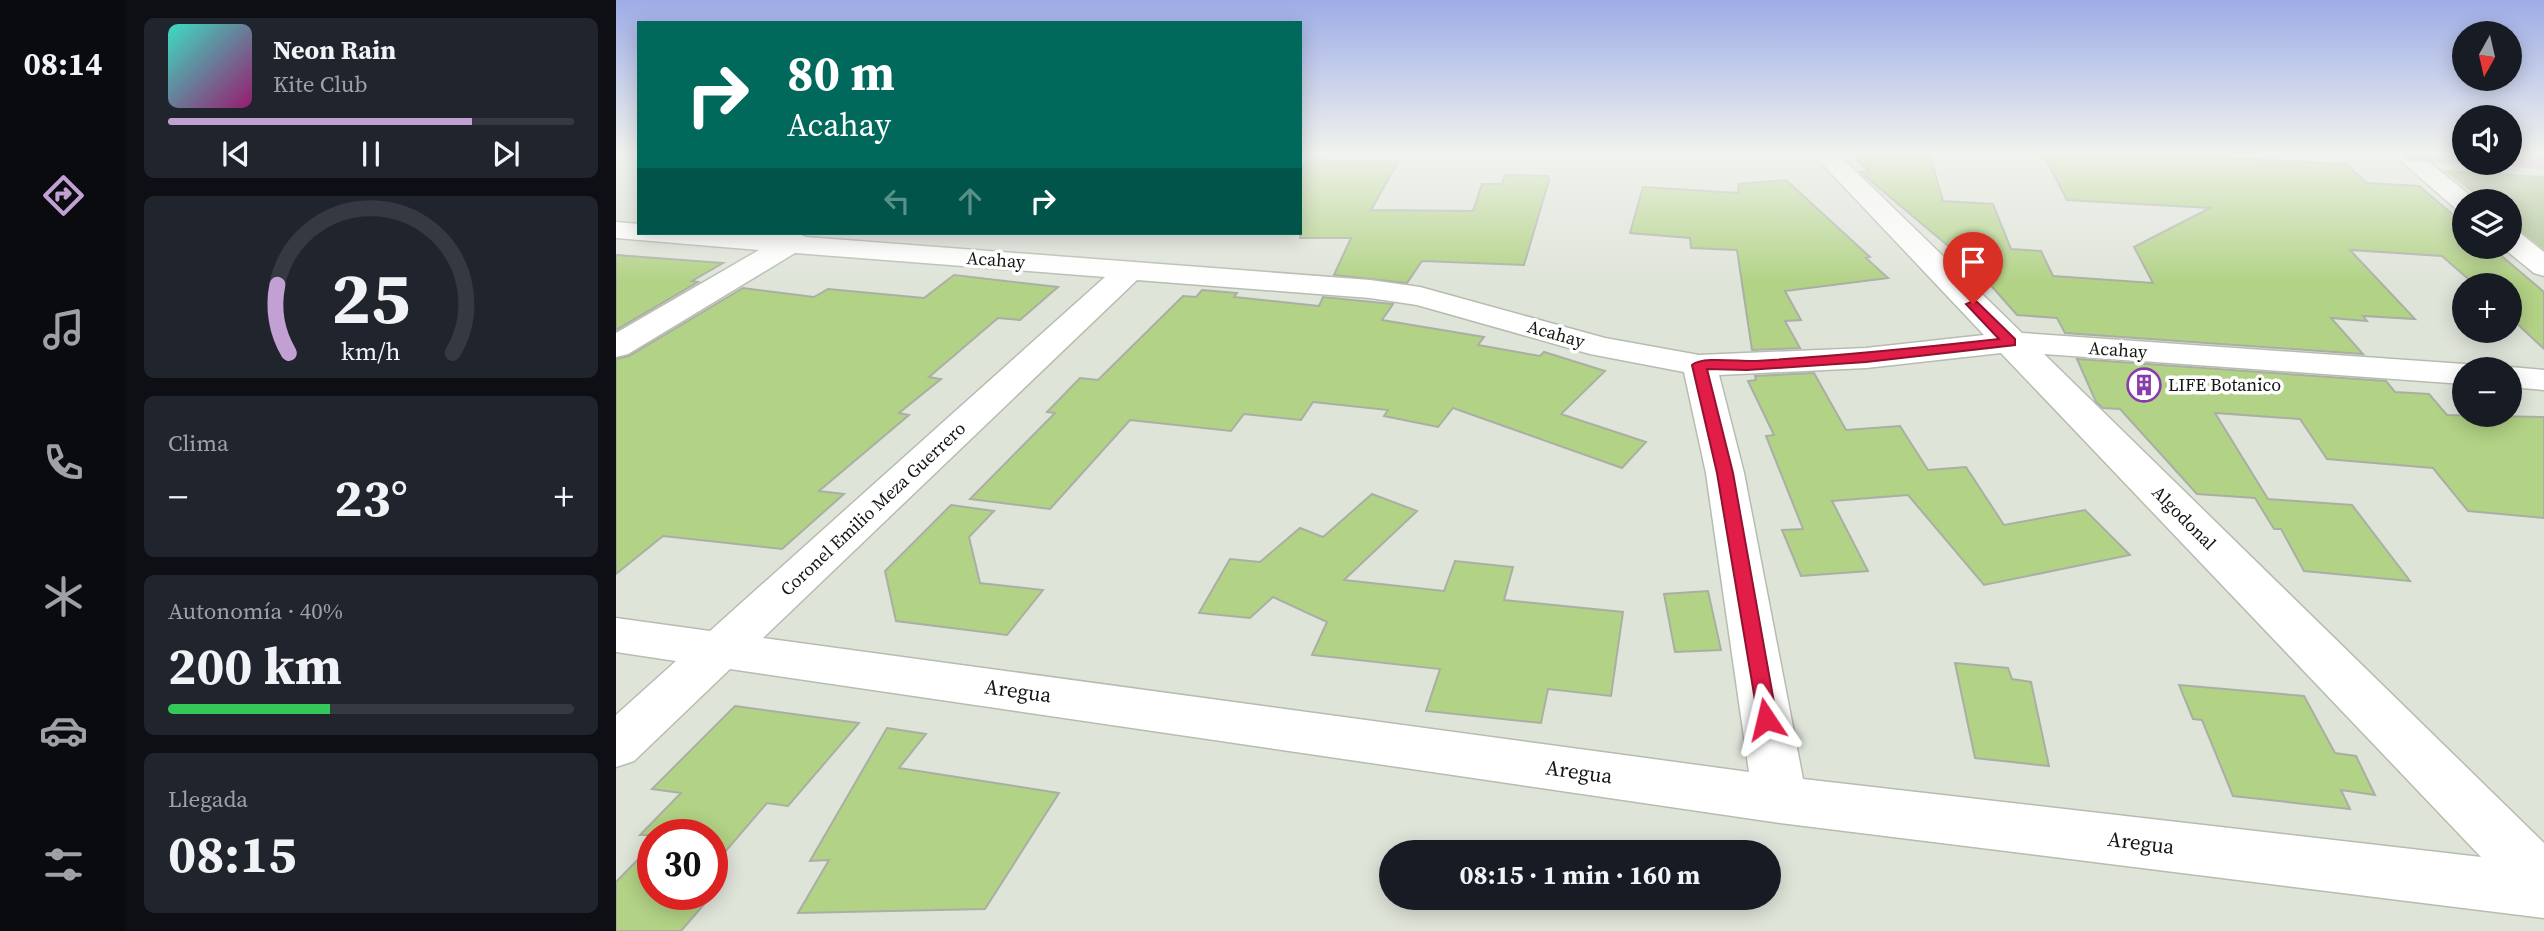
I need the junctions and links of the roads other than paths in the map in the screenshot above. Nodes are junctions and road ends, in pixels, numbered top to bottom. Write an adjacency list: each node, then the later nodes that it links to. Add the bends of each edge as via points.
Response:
1 (1868, 197): 9 (street, Algodonal)
2 (616, 230): 3 (street)
3 (637, 232)
4 (710, 235): 5 (street, Acahay)
5 (799, 238): 8 (street, Acahay); 10 (street)
6 (2522, 249): 7 (street)
7 (2544, 267)
8 (1129, 271): 11 (street, Acahay, via 1420,296 1602,347); 16 (street, Coronel Emilio Meza Guerrero)
9 (2010, 342): 11 (street, Acahay, via 1866,358); 12 (street, Acahay); 19 (street, Algodonal)
10 (616, 347)
11 (1699, 365): 18 (street, via 1725,473)
12 (2452, 373)
13 (2522, 378): 14 (street)
14 (2544, 380)
15 (616, 635): 16 (street, Aregua)
16 (722, 649): 17 (street, Coronel Emilio Meza Guerrero); 18 (street, Aregua)
17 (616, 746)
18 (1780, 800): 20 (street, Aregua)
19 (2544, 882)
20 (2544, 891)

